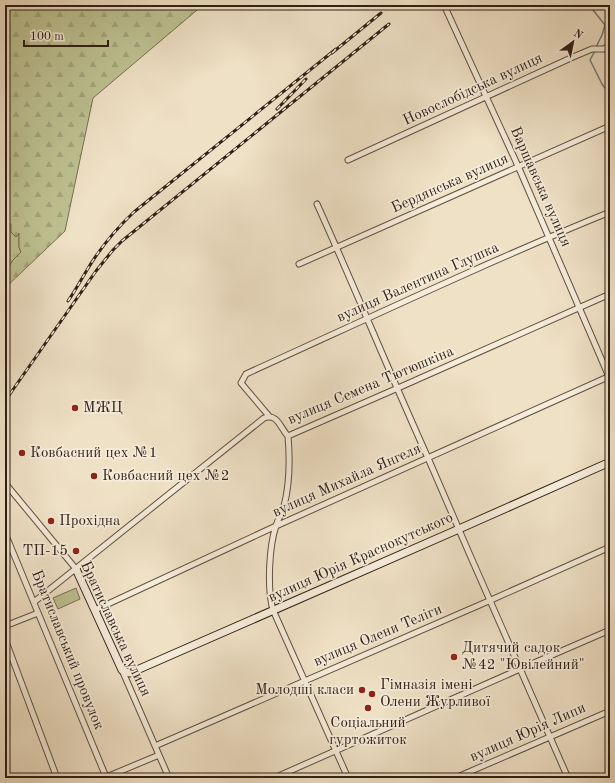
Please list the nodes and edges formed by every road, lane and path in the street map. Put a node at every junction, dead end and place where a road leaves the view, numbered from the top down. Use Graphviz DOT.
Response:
graph roads {
  1 [pos="444,5"];
  2 [pos="610,45"];
  3 [pos="486,97"];
  4 [pos="610,126"];
  5 [pos="348,160"];
  6 [pos="518,166"];
  7 [pos="317,204"];
  8 [pos="610,212"];
  9 [pos="549,237"];
  10 [pos="337,248"];
  11 [pos="300,264"];
  12 [pos="610,294"];
  13 [pos="579,308"];
  14 [pos="367,319"];
  15 [pos="610,378"];
  16 [pos="398,388"];
  17 [pos="269,416"];
  18 [pos="288,436"];
  19 [pos="427,458"];
  20 [pos="610,462"];
  21 [pos="5,483"];
  22 [pos="276,526"];
  23 [pos="459,529"];
  24 [pos="5,533"];
  25 [pos="610,547"];
  26 [pos="76,569"];
  27 [pos="491,600"];
  28 [pos="34,602"];
  29 [pos="95,610"];
  30 [pos="273,610"];
  31 [pos="38,613"];
  32 [pos="5,626"];
  33 [pos="610,630"];
  34 [pos="5,639"];
  35 [pos="520,669"];
  36 [pos="122,670"];
  37 [pos="305,680"];
  38 [pos="610,711"];
  39 [pos="550,737"];
  40 [pos="155,746"];
  41 [pos="336,750"];
  42 [pos="159,755"];
  43 [pos="104,777"];
  44 [pos="57,778"];
  45 [pos="169,778"];
  46 [pos="274,778"];
  47 [pos="348,778"];
  48 [pos="455,778"];
  49 [pos="568,778"];
  1 -- 3 [label="street, Варшавська вулиця"];
  2 -- 3 [label="street, Новослобідська вулиця"];
  3 -- 5 [label="street, Новослобідська вулиця"];
  3 -- 6 [label="street, Варшавська вулиця"];
  4 -- 6 [label="street, Бердянська вулиця"];
  6 -- 9 [label="street, Варшавська вулиця"];
  6 -- 10 [label="street, Бердянська вулиця"];
  7 -- 10 [label="street"];
  8 -- 9 [label="street, вулиця Валентина Глушка"];
  9 -- 13 [label="street, Варшавська вулиця"];
  9 -- 14 [label="street, вулиця Валентина Глушка"];
  10 -- 11 [label="street, Бердянська вулиця"];
  10 -- 14 [label="street"];
  12 -- 13 [label="street, вулиця Семена Тютюшкіна"];
  13 -- 15 [label="street, Варшавська вулиця"];
  13 -- 16 [label="street, вулиця Семена Тютюшкіна"];
  14 -- 16 [label="street"];
  14 -- 17 [label="street, вулиця Валентина Глушка"];
  15 -- 19 [label="street, вулиця Михайла Янгеля"];
  16 -- 18 [label="street, вулиця Семена Тютюшкіна"];
  16 -- 19 [label="street"];
  17 -- 18 [label="street, вулиця Семена Тютюшкіна"];
  17 -- 26 [label="street, вулиця Семена Тютюшкіна"];
  18 -- 22 [label="street"];
  19 -- 22 [label="street, вулиця Михайла Янгеля"];
  19 -- 23 [label="street"];
  20 -- 23 [label="street, вулиця Юрія Краснокутського"];
  21 -- 26 [label="street, Братиславська вулиця"];
  22 -- 29 [label="street, вулиця Михайла Янгеля"];
  22 -- 30 [label="street"];
  23 -- 27 [label="street"];
  23 -- 30 [label="street, вулиця Юрія Краснокутського"];
  24 -- 28 [label="street, Братиславський провулок"];
  25 -- 27 [label="street, вулиця Олени Теліги"];
  26 -- 28 [label="street, вулиця Семена Тютюшкіна"];
  26 -- 29 [label="street, Братиславська вулиця"];
  27 -- 35 [label="street"];
  27 -- 37 [label="street, вулиця Олени Теліги"];
  28 -- 31 [label="street, Братиславський провулок"];
  29 -- 36 [label="street, Братиславська вулиця"];
  30 -- 36 [label="street, вулиця Юрія Краснокутського"];
  30 -- 37 [label="street"];
  31 -- 32 [label="street"];
  31 -- 43 [label="street, Братиславський провулок"];
  33 -- 35 [label="street"];
  34 -- 44 [label="street"];
  35 -- 39 [label="street"];
  35 -- 41 [label="street"];
  36 -- 40 [label="street, Братиславська вулиця"];
  37 -- 40 [label="street, вулиця Олени Теліги"];
  37 -- 41 [label="street"];
  38 -- 39 [label="street, вулиця Юрія Липи"];
  39 -- 48 [label="street, вулиця Юрія Липи"];
  39 -- 49 [label="street"];
  40 -- 42 [label="street, Братиславська вулиця"];
  41 -- 46 [label="street"];
  41 -- 47 [label="street"];
  42 -- 43 [label="street"];
  42 -- 45 [label="street, Братиславська вулиця"];
}
